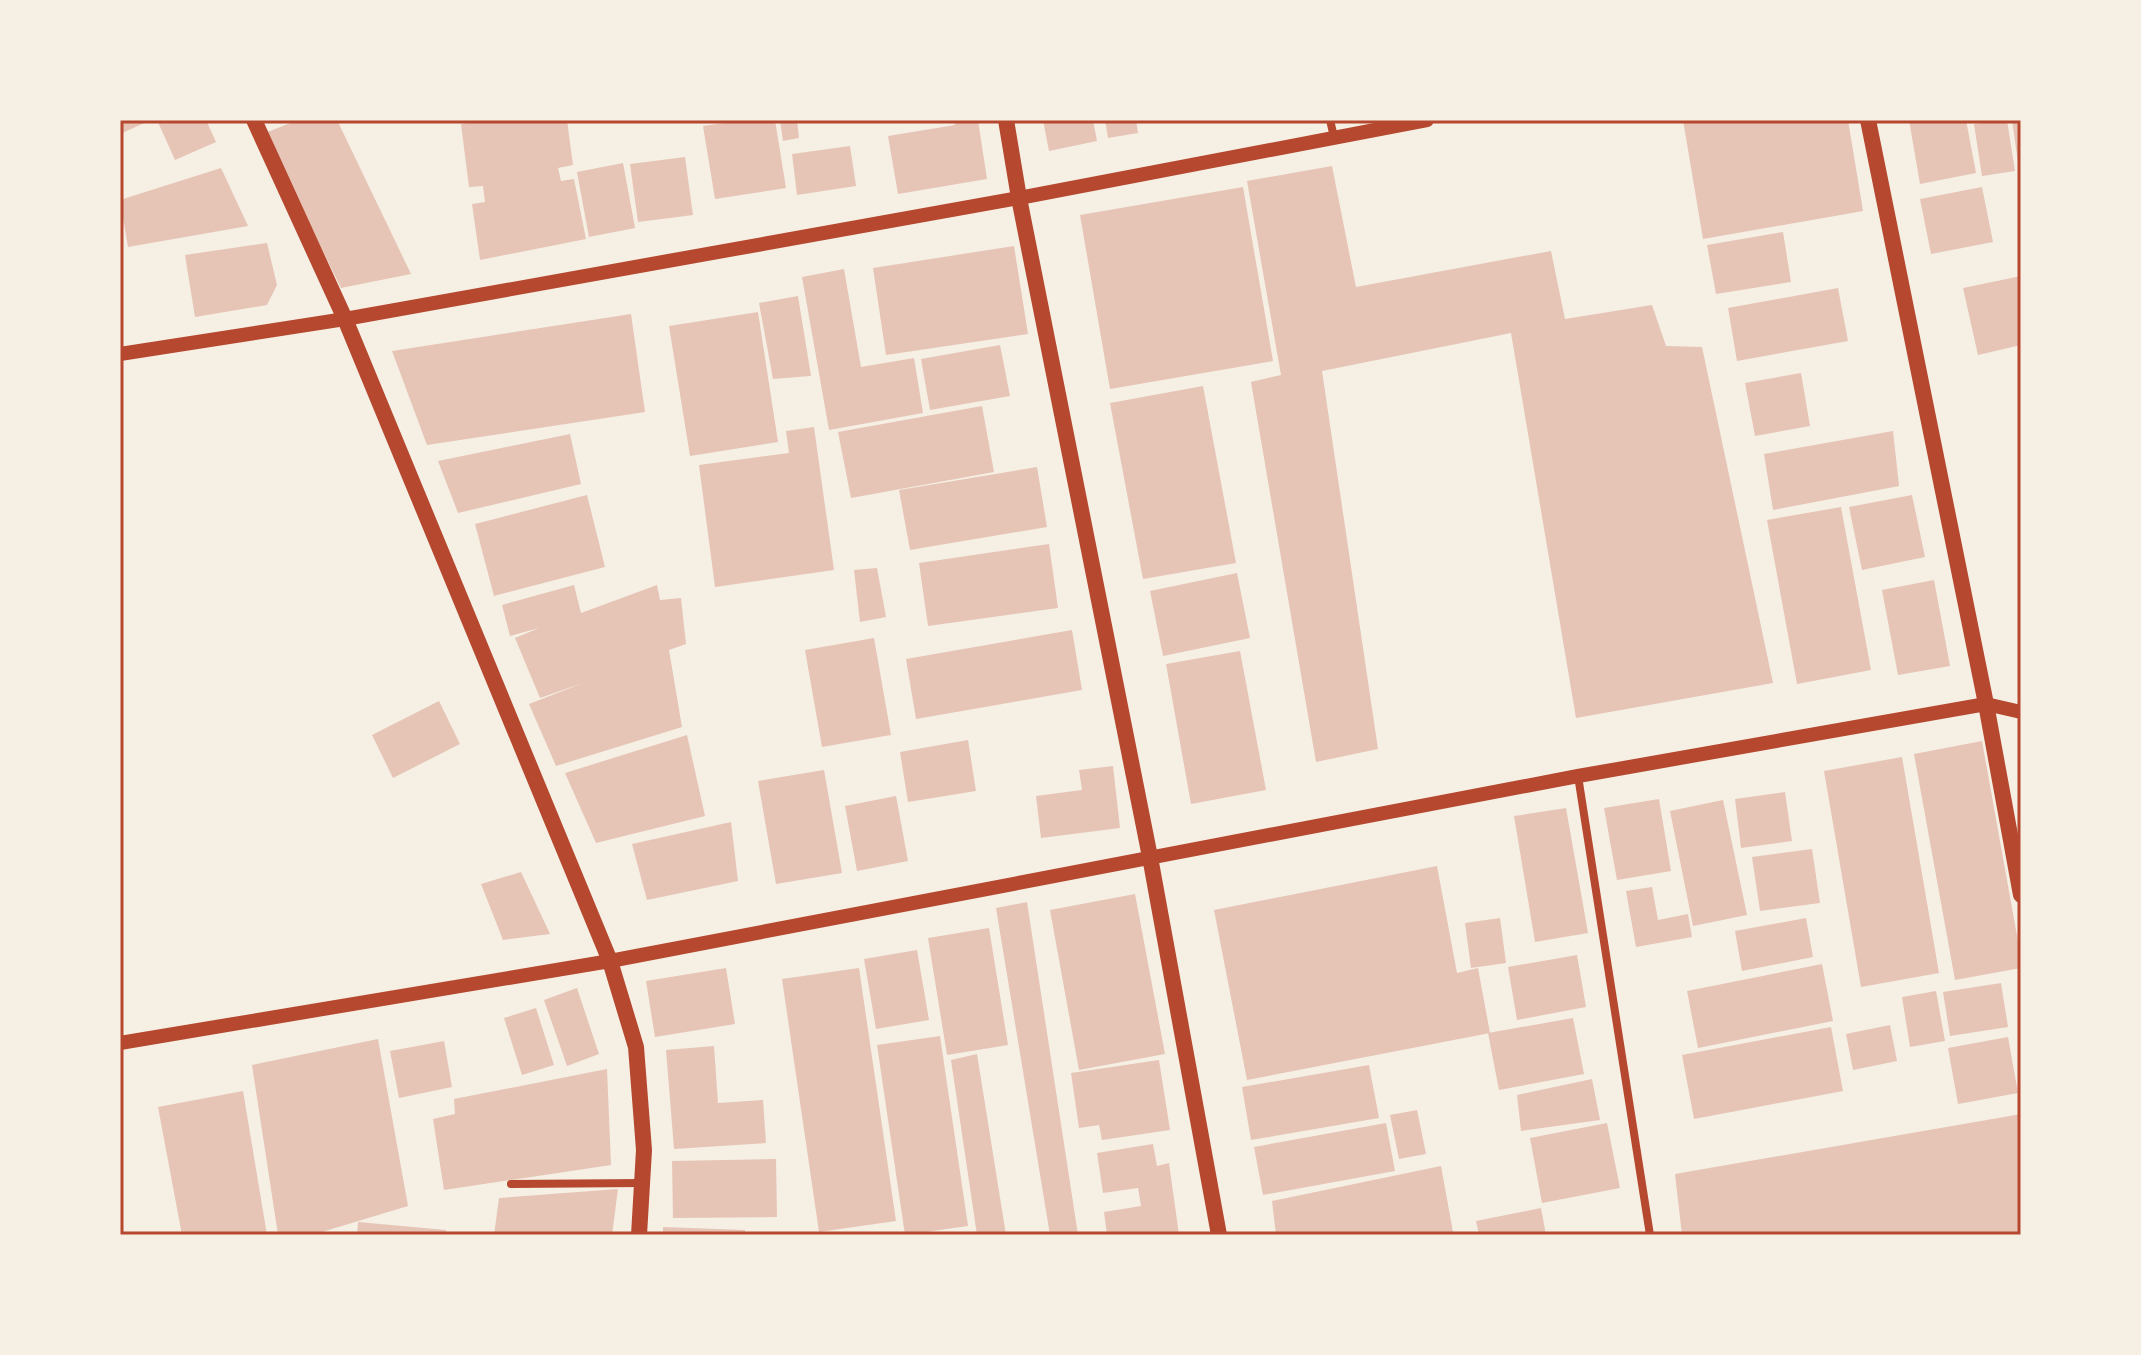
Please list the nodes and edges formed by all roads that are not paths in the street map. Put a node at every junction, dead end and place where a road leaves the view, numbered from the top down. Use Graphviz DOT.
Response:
graph roads {
  1 [pos="254,120"];
  2 [pos="1006,120"];
  3 [pos="1330,120"];
  4 [pos="1427,120"];
  5 [pos="1868,120"];
  6 [pos="1334,137"];
  7 [pos="1019,198"];
  8 [pos="345,319"];
  9 [pos="120,354"];
  10 [pos="1986,704"];
  11 [pos="2021,712"];
  12 [pos="1578,776"];
  13 [pos="1150,857"];
  14 [pos="2021,895"];
  15 [pos="610,961"];
  16 [pos="120,1043"];
  17 [pos="643,1183"];
  18 [pos="511,1184"];
  19 [pos="639,1235"];
  20 [pos="1219,1235"];
  21 [pos="1650,1235"];
  1 -- 8 [label="main road"];
  2 -- 7 [label="main road"];
  3 -- 6 [label="street"];
  4 -- 6 [label="street"];
  5 -- 10 [label="main road"];
  6 -- 7 [label="street"];
  7 -- 8 [label="street"];
  7 -- 13 [label="main road"];
  8 -- 9 [label="street"];
  8 -- 15 [label="main road"];
  10 -- 11 [label="street"];
  10 -- 12 [label="street"];
  10 -- 14 [label="main road"];
  12 -- 13 [label="street"];
  12 -- 21 [label="street"];
  13 -- 15 [label="street"];
  13 -- 20 [label="main road"];
  15 -- 16 [label="street"];
  15 -- 17 [label="main road"];
  17 -- 18 [label="street"];
  17 -- 19 [label="main road"];
}
